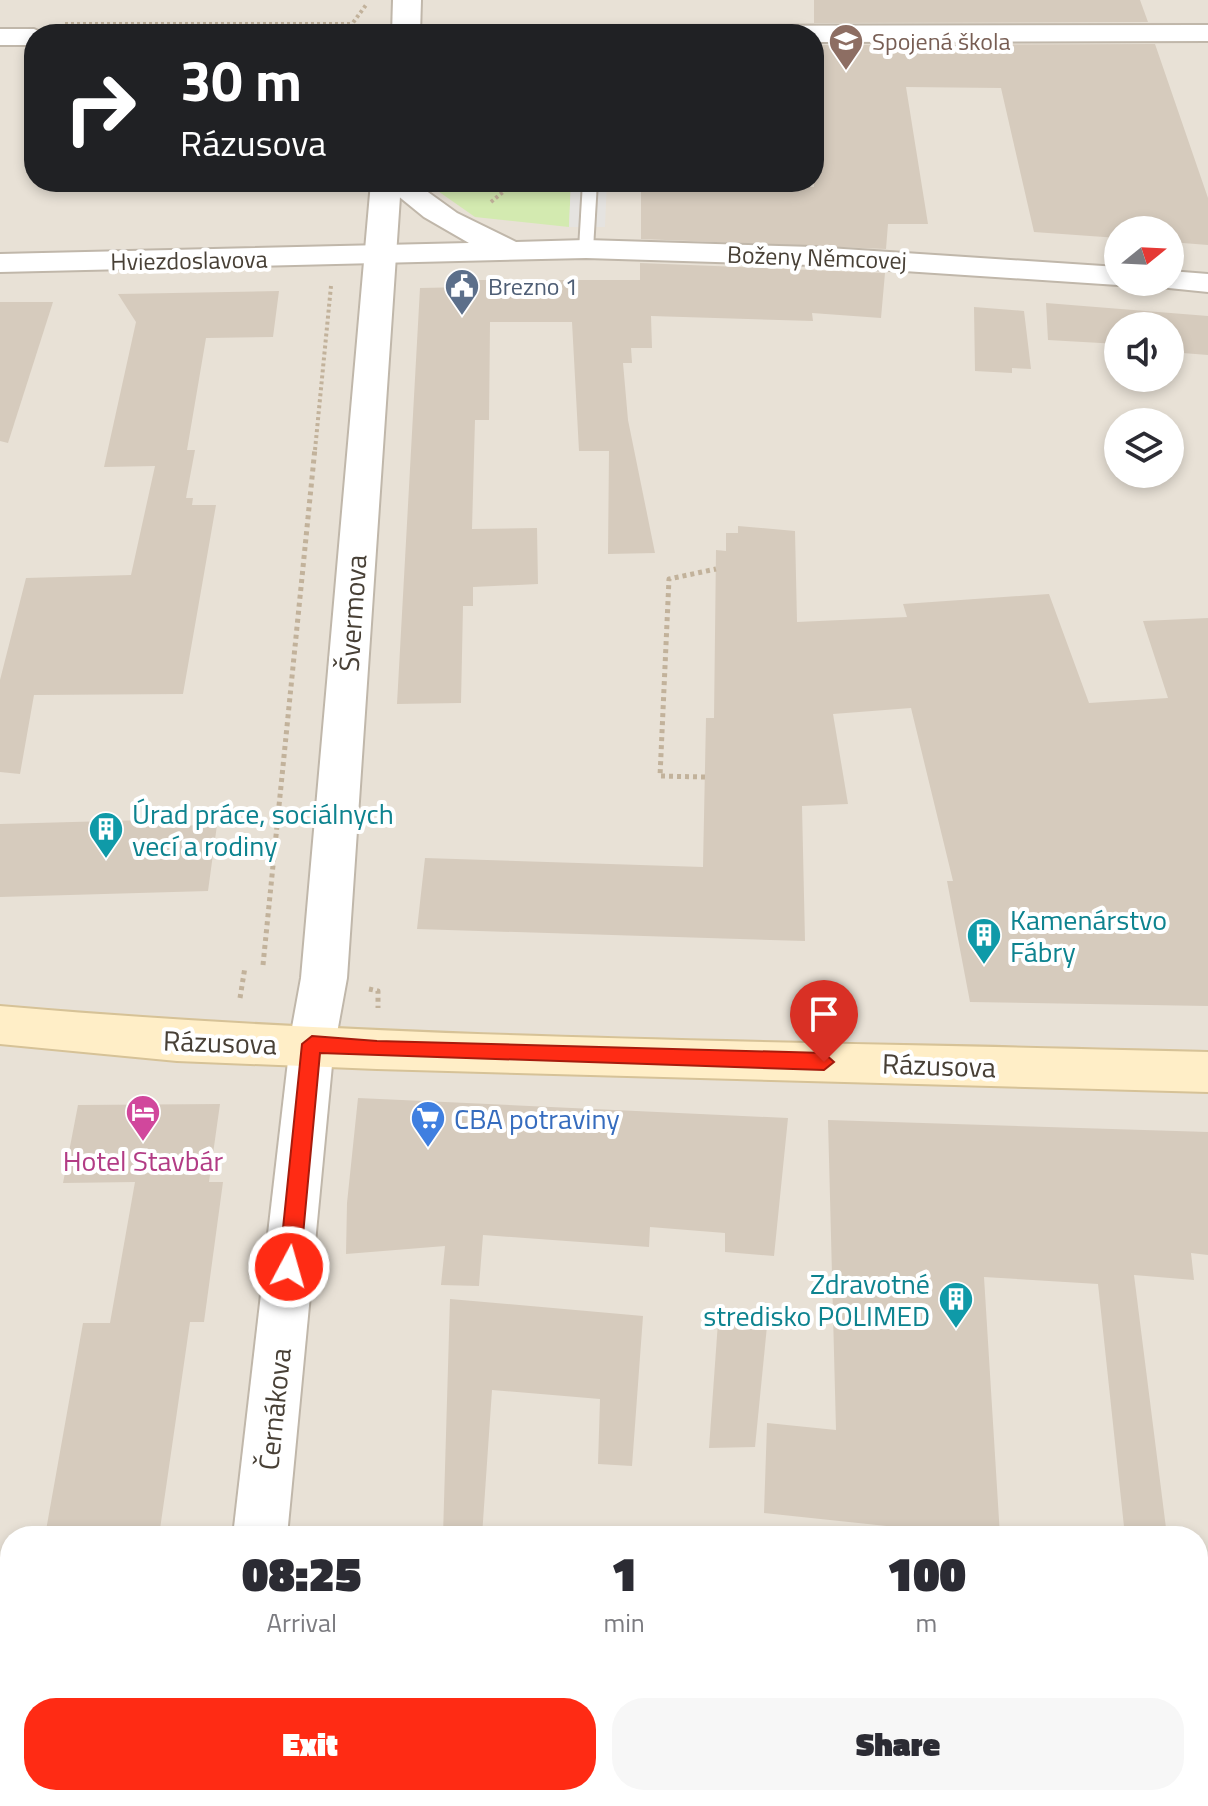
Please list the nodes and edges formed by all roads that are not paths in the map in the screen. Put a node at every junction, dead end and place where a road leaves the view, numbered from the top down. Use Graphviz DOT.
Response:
graph roads {
  1 [pos="407,0"];
  2 [pos="406,24"];
  3 [pos="824,25"];
  4 [pos="1208,33"];
  5 [pos="0,37"];
  6 [pos="24,37"];
  7 [pos="385,192"];
  8 [pos="408,192"];
  9 [pos="589,192"];
  10 [pos="516,249"];
  11 [pos="586,249"];
  12 [pos="378,256"];
  13 [pos="0,263"];
  14 [pos="1104,275"];
  15 [pos="1184,281"];
  16 [pos="1208,283"];
  17 [pos="0,1025"];
  18 [pos="312,1044"];
  19 [pos="1208,1072"];
  20 [pos="261,1526"];
  1 -- 2 [label="street"];
  3 -- 4 [label="street"];
  5 -- 6 [label="street"];
  7 -- 12 [label="street, Švermova"];
  8 -- 10 [label="street, Boženy Němcovej"];
  9 -- 11 [label="lane"];
  10 -- 11 [label="street, Boženy Němcovej"];
  10 -- 12 [label="street, Boženy Němcovej"];
  11 -- 14 [label="street, Boženy Němcovej"];
  12 -- 13 [label="street, Hviezdoslavova"];
  12 -- 18 [label="street, Švermova"];
  15 -- 16 [label="street"];
  17 -- 18 [label="main road, Rázusova"];
  18 -- 19 [label="main road, Rázusova"];
  18 -- 20 [label="street, Černákova"];
}
